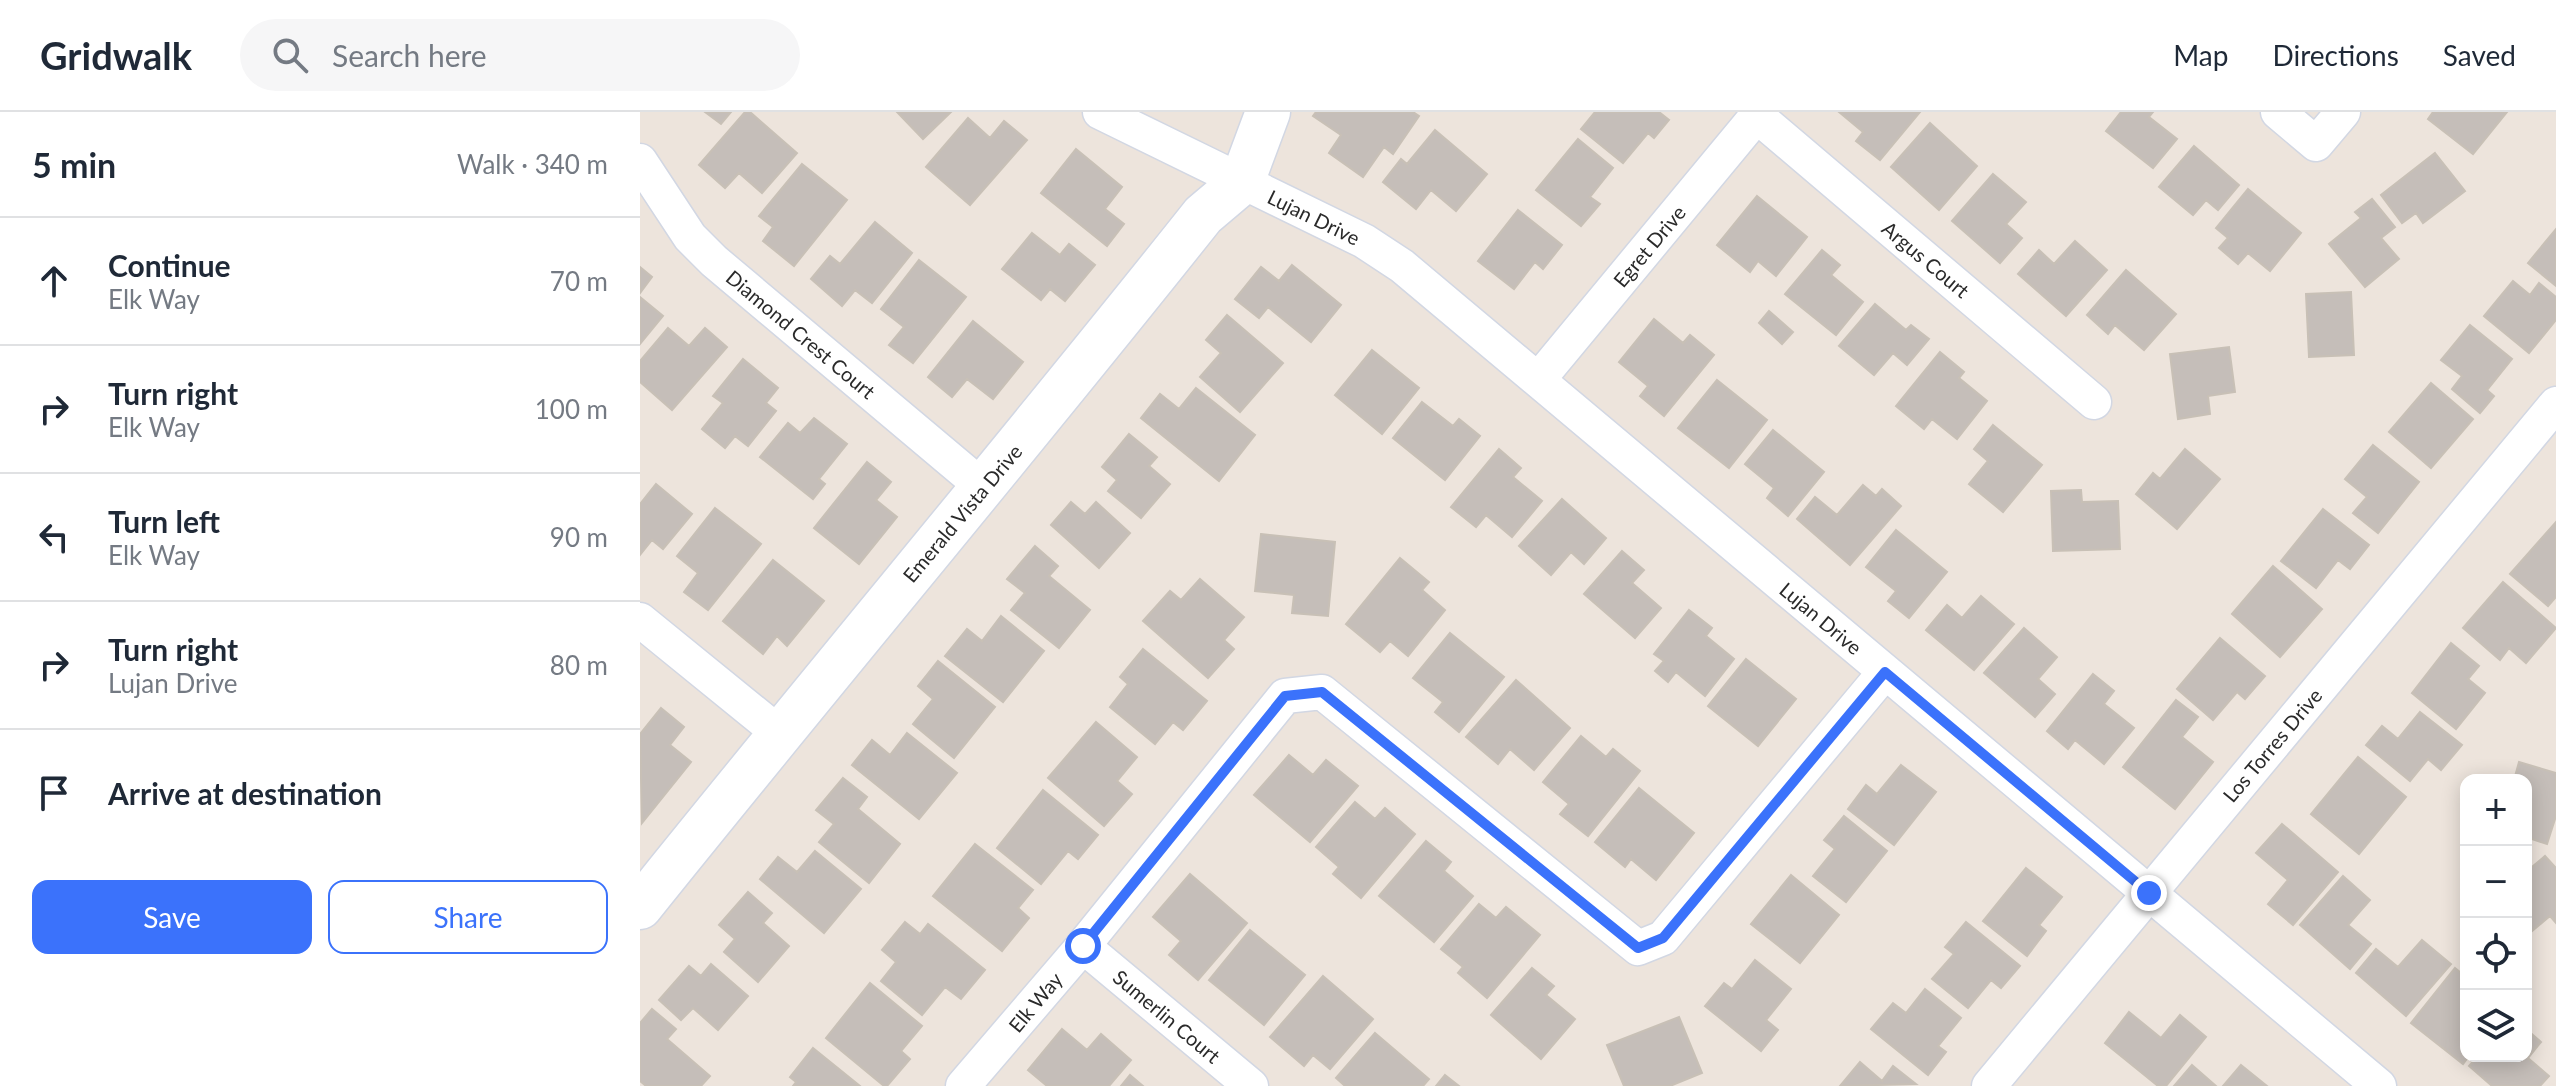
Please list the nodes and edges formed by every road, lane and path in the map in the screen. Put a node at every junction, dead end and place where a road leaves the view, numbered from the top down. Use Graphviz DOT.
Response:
graph roads {
  1 [pos="1100,112"];
  2 [pos="1268,112"];
  3 [pos="2278,112"];
  4 [pos="2343,112"];
  5 [pos="1759,114"];
  6 [pos="640,161"];
  7 [pos="1242,182"];
  8 [pos="1538,380"];
  9 [pos="2094,402"];
  10 [pos="2556,404"];
  11 [pos="984,488"];
  12 [pos="640,620"];
  13 [pos="1885,672"];
  14 [pos="779,733"];
  15 [pos="2149,893"];
  16 [pos="640,907"];
  17 [pos="1083,946"];
  18 [pos="963,1086"];
  19 [pos="1251,1086"];
  20 [pos="1989,1086"];
  21 [pos="2379,1086"];
  1 -- 7 [label="street, Lujan Drive"];
  2 -- 7 [label="street, Emerald Vista Drive"];
  3 -- 4 [label="street"];
  5 -- 8 [label="street, Egret Drive"];
  5 -- 9 [label="street, Argus Court"];
  6 -- 11 [label="street, Diamond Crest Court"];
  7 -- 8 [label="street, Lujan Drive"];
  7 -- 11 [label="street, Emerald Vista Drive"];
  8 -- 13 [label="street, Lujan Drive"];
  10 -- 15 [label="street, Los Torres Drive"];
  11 -- 14 [label="street, Emerald Vista Drive"];
  12 -- 14 [label="street"];
  13 -- 15 [label="street, Lujan Drive"];
  13 -- 17 [label="street, Elk Way"];
  14 -- 16 [label="street, Emerald Vista Drive"];
  15 -- 20 [label="street, Los Torres Drive"];
  15 -- 21 [label="street, Lujan Drive"];
  17 -- 18 [label="street, Elk Way"];
  17 -- 19 [label="street, Sumerlin Court"];
}
